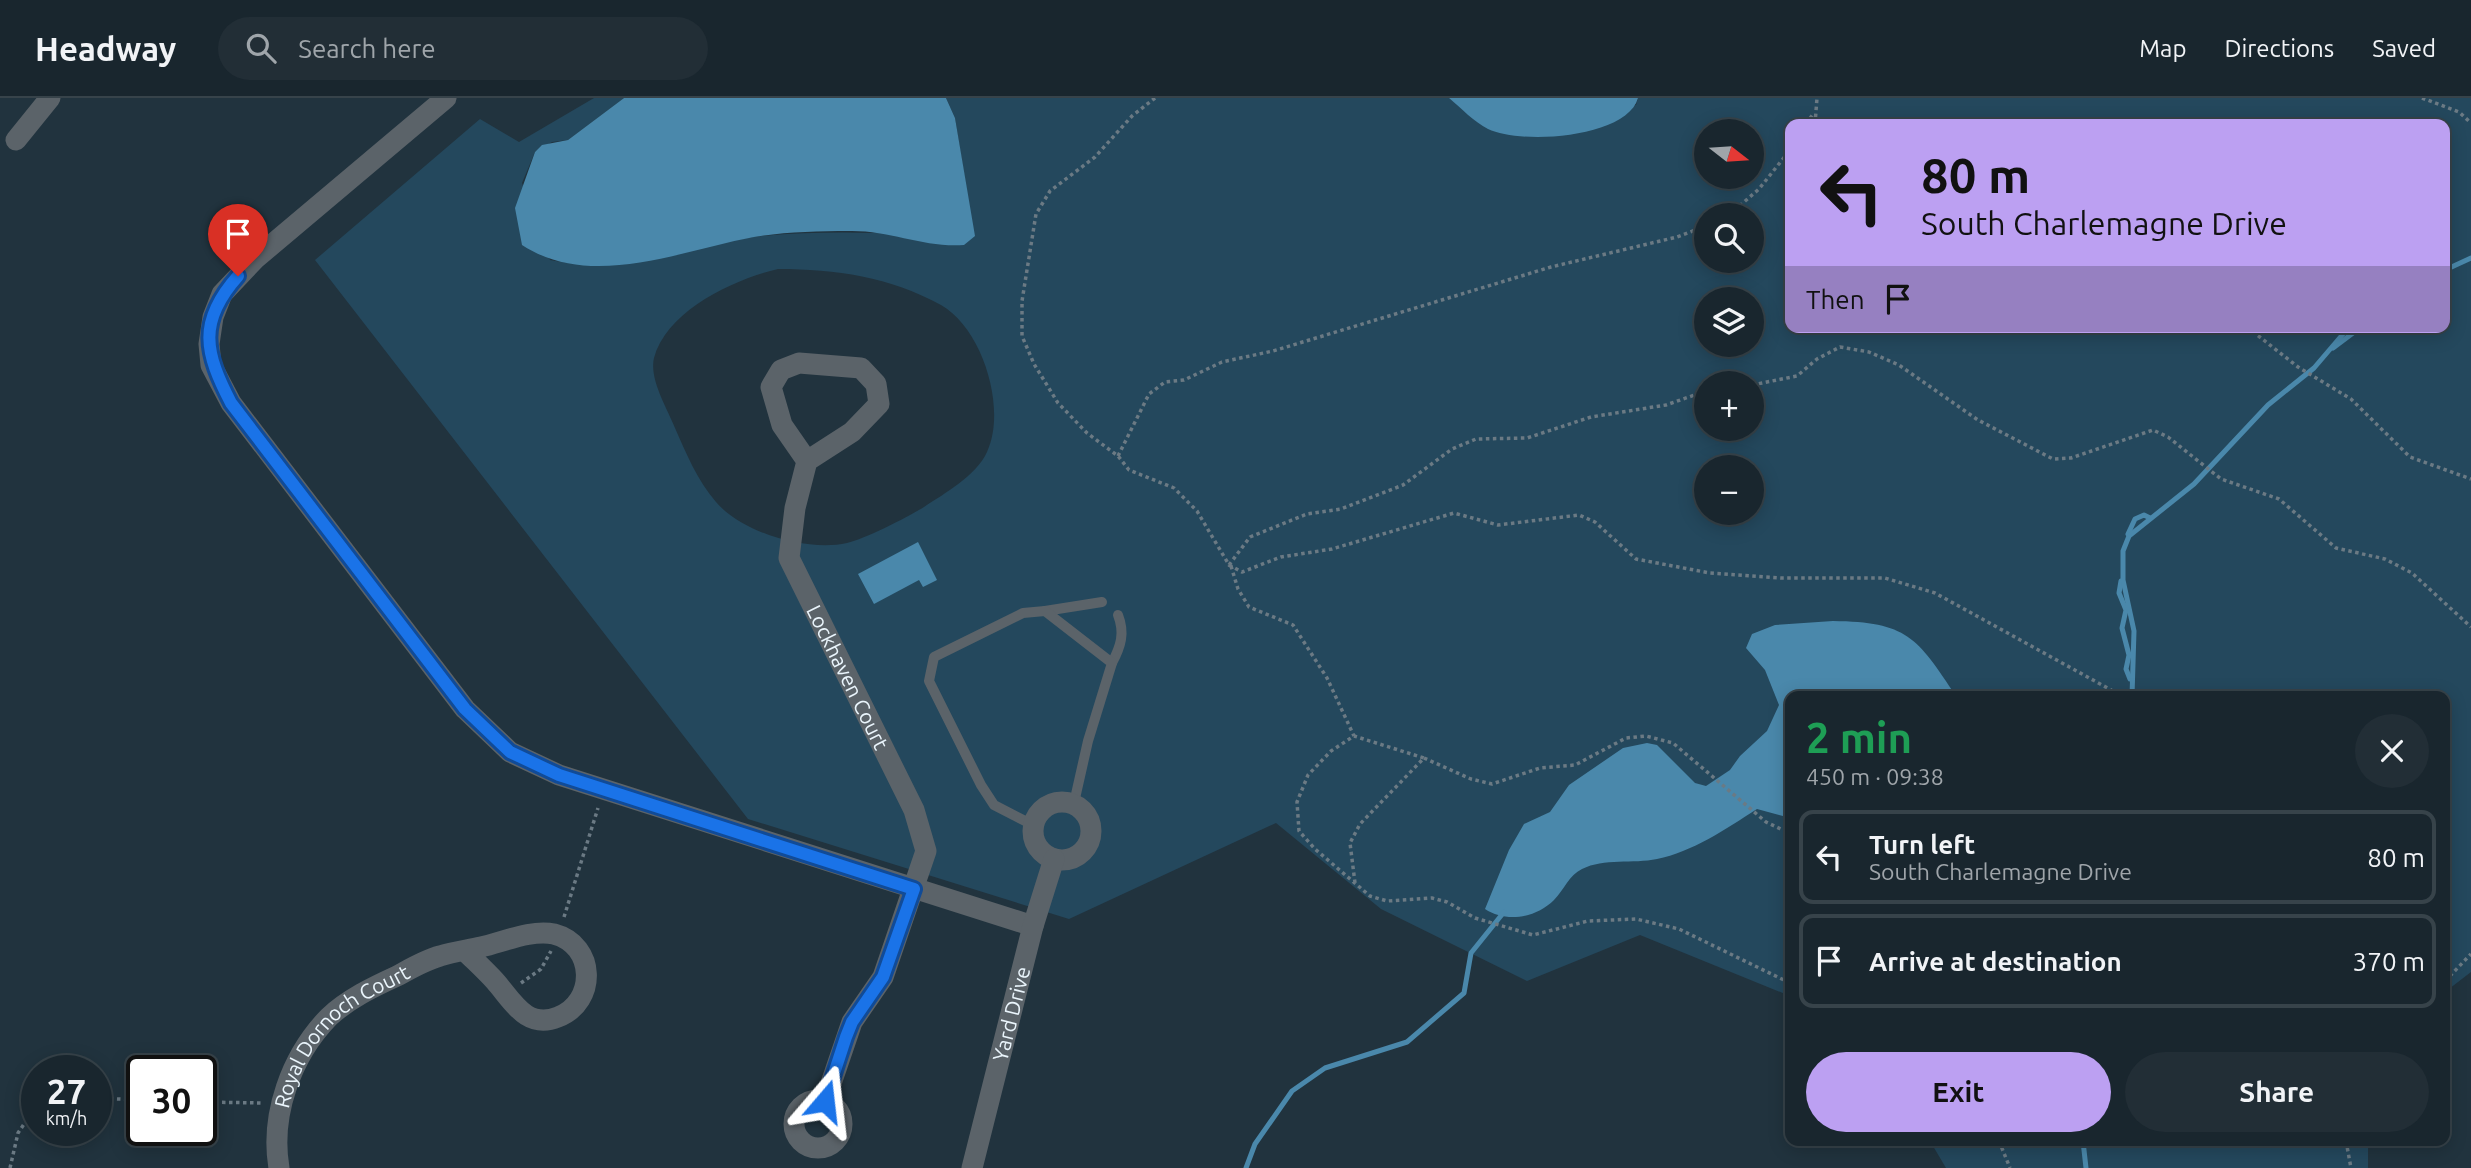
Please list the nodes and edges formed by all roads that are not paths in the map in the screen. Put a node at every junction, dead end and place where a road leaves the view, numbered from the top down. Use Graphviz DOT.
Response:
graph roads {
  1 [pos="50,98"];
  2 [pos="446,98"];
  3 [pos="16,140"];
  4 [pos="807,461"];
  5 [pos="1102,601"];
  6 [pos="1045,611"];
  7 [pos="1118,615"];
  8 [pos="1112,663"];
  9 [pos="1074,803"];
  10 [pos="1033,825"];
  11 [pos="1054,859"];
  12 [pos="914,889"];
  13 [pos="1033,926"];
  14 [pos="465,951"];
  15 [pos="825,1101"];
  16 [pos="279,1168"];
  17 [pos="972,1168"];
  1 -- 3 [label="street"];
  2 -- 12 [label="street"];
  4 -- 4 [label="street"];
  4 -- 12 [label="street, Lockhaven Court"];
  5 -- 6 [label="lane"];
  6 -- 8 [label="lane"];
  6 -- 10 [label="lane"];
  7 -- 8 [label="lane"];
  8 -- 9 [label="lane"];
  9 -- 10 [label="street"];
  9 -- 11 [label="street"];
  10 -- 11 [label="street"];
  11 -- 13 [label="street, Yard Drive"];
  12 -- 13 [label="street"];
  12 -- 15 [label="street, Lockhaven Court"];
  13 -- 17 [label="street, Yard Drive"];
  14 -- 14 [label="street, Royal Dornoch Court"];
  14 -- 16 [label="street, Royal Dornoch Court"];
}
